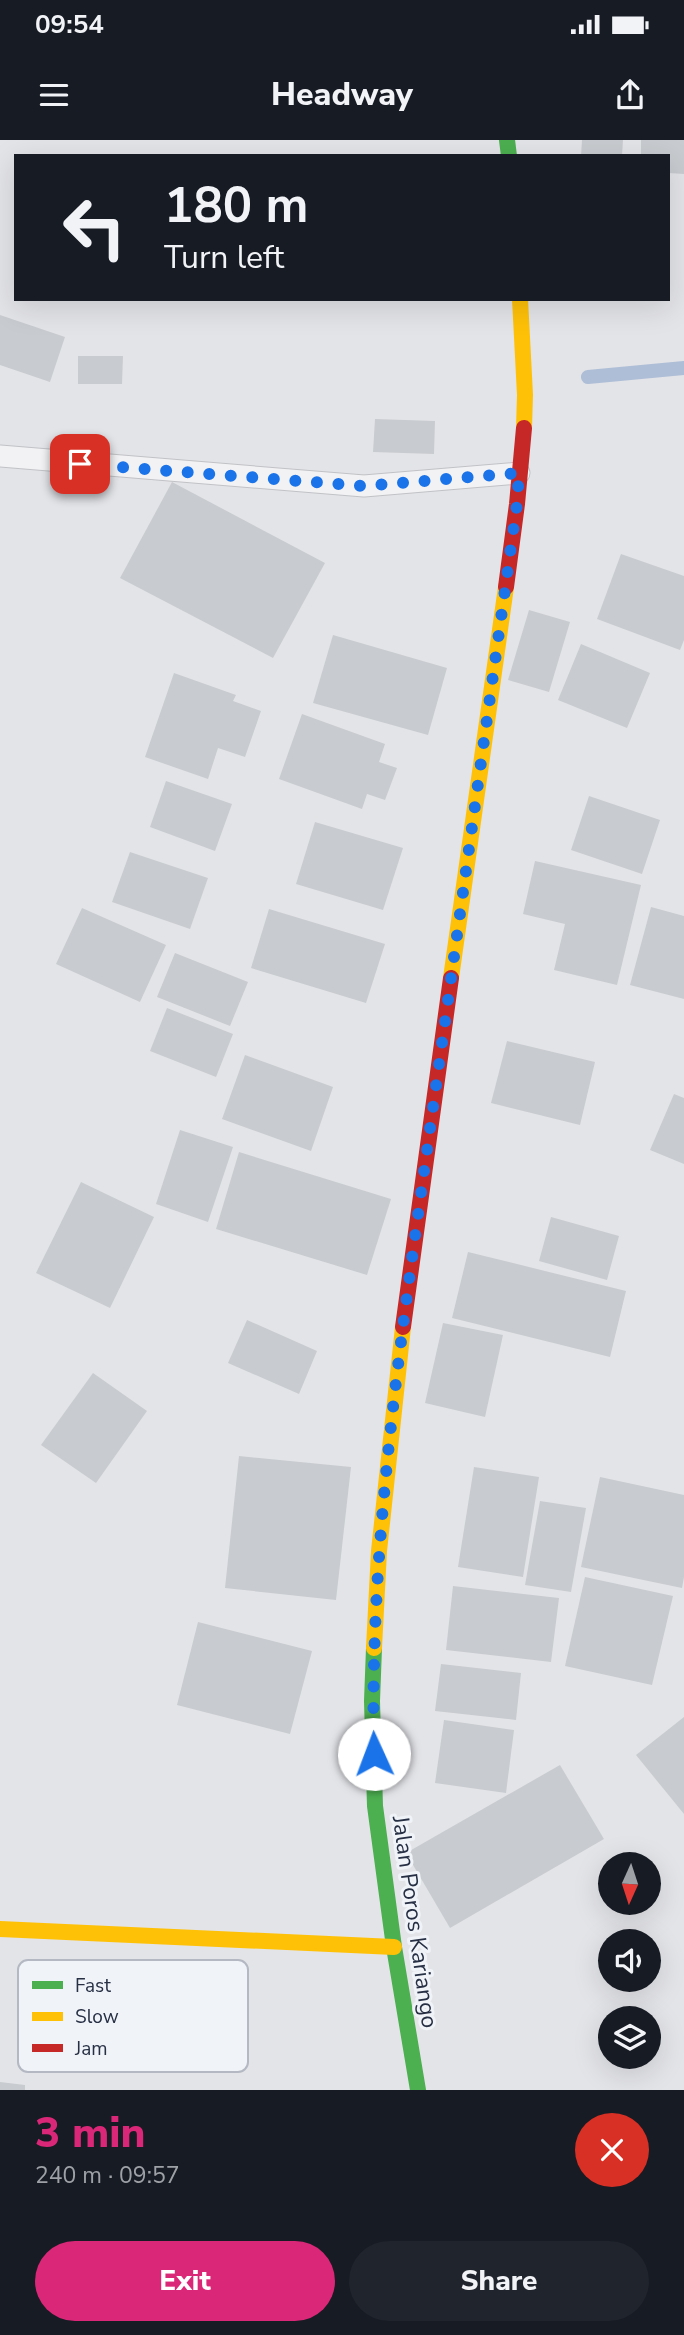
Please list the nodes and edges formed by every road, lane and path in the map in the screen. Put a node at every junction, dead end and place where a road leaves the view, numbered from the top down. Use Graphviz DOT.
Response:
graph roads {
  1 [pos="520,301"];
  2 [pos="0,456"];
  3 [pos="519,473"];
  4 [pos="0,1929"];
  5 [pos="394,1947"];
  6 [pos="418,2090"];
  1 -- 3 [label="main road, Jalan Poros Kariango"];
  2 -- 3 [label="lane"];
  3 -- 5 [label="main road, Jalan Poros Kariango"];
  4 -- 5 [label="main road"];
  5 -- 6 [label="main road, Jalan Poros Kariango"];
}
